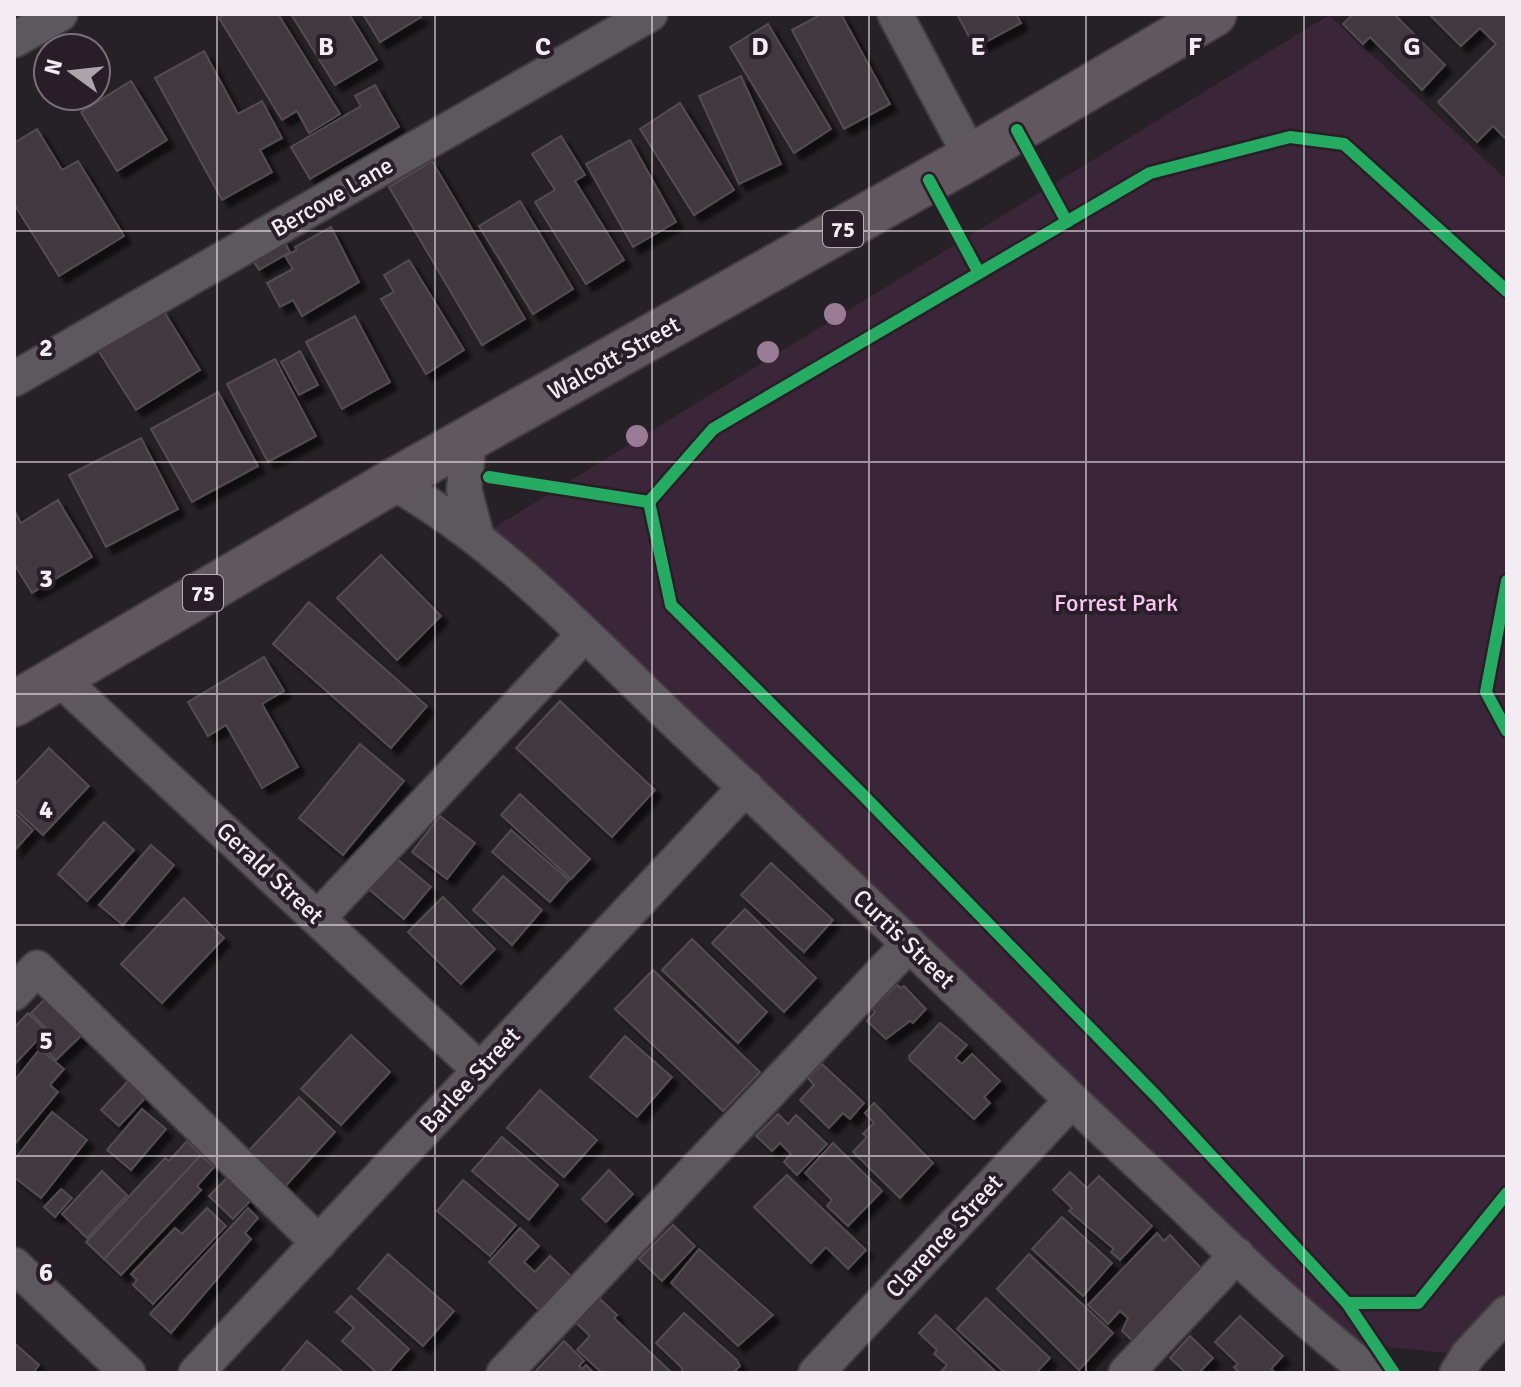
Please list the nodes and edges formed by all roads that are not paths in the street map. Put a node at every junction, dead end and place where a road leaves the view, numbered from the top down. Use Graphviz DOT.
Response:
graph roads {
  1 [pos="60,14"];
  2 [pos="650,14"];
  3 [pos="895,14"];
  4 [pos="1214,14"];
  5 [pos="14,40"];
  6 [pos="971,157"];
  7 [pos="14,379"];
  8 [pos="469,439"];
  9 [pos="392,482"];
  10 [pos="477,538"];
  11 [pos="584,635"];
  12 [pos="59,678"];
  13 [pos="14,704"];
  14 [pos="746,787"];
  15 [pos="318,918"];
  16 [pos="909,944"];
  17 [pos="14,993"];
  18 [pos="479,1069"];
  19 [pos="1072,1100"];
  20 [pos="319,1243"];
  21 [pos="1237,1255"];
  22 [pos="14,1265"];
  23 [pos="1507,1313"];
  24 [pos="1329,1341"];
  25 [pos="1462,1364"];
  26 [pos="128,1373"];
  27 [pos="196,1373"];
  28 [pos="504,1373"];
  29 [pos="816,1373"];
  30 [pos="1126,1373"];
  31 [pos="1344,1373"];
  32 [pos="1371,1373"];
  33 [pos="1432,1373"];
  1 -- 5 [label="street"];
  2 -- 7 [label="street, Bercove Lane"];
  3 -- 6 [label="street"];
  4 -- 6 [label="main road, Walcott Street / 75"];
  6 -- 8 [label="main road, Walcott Street / 75"];
  8 -- 9 [label="main road, Walcott Street / 75"];
  8 -- 10 [label="street"];
  9 -- 10 [label="street, Curtis Street"];
  9 -- 12 [label="main road, Walcott Street / 75"];
  10 -- 11 [label="street, Curtis Street"];
  11 -- 14 [label="street, Curtis Street"];
  11 -- 15 [label="street"];
  12 -- 13 [label="main road, Walcott Street / 75"];
  12 -- 15 [label="street, Gerald Street"];
  14 -- 16 [label="street, Curtis Street"];
  14 -- 18 [label="street, Barlee Street"];
  15 -- 18 [label="street, Gerald Street"];
  16 -- 19 [label="street, Curtis Street"];
  16 -- 28 [label="street"];
  17 -- 20 [label="street"];
  18 -- 20 [label="street, Barlee Street"];
  19 -- 21 [label="street, Curtis Street"];
  19 -- 29 [label="street, Clarence Street"];
  20 -- 27 [label="street, Barlee Street"];
  21 -- 24 [label="street, Curtis Street"];
  21 -- 30 [label="street"];
  22 -- 26 [label="street"];
  23 -- 25 [label="street"];
  24 -- 31 [label="street, Curtis Street"];
  24 -- 32 [label="street, Curtis Street"];
  25 -- 33 [label="street"];
}
